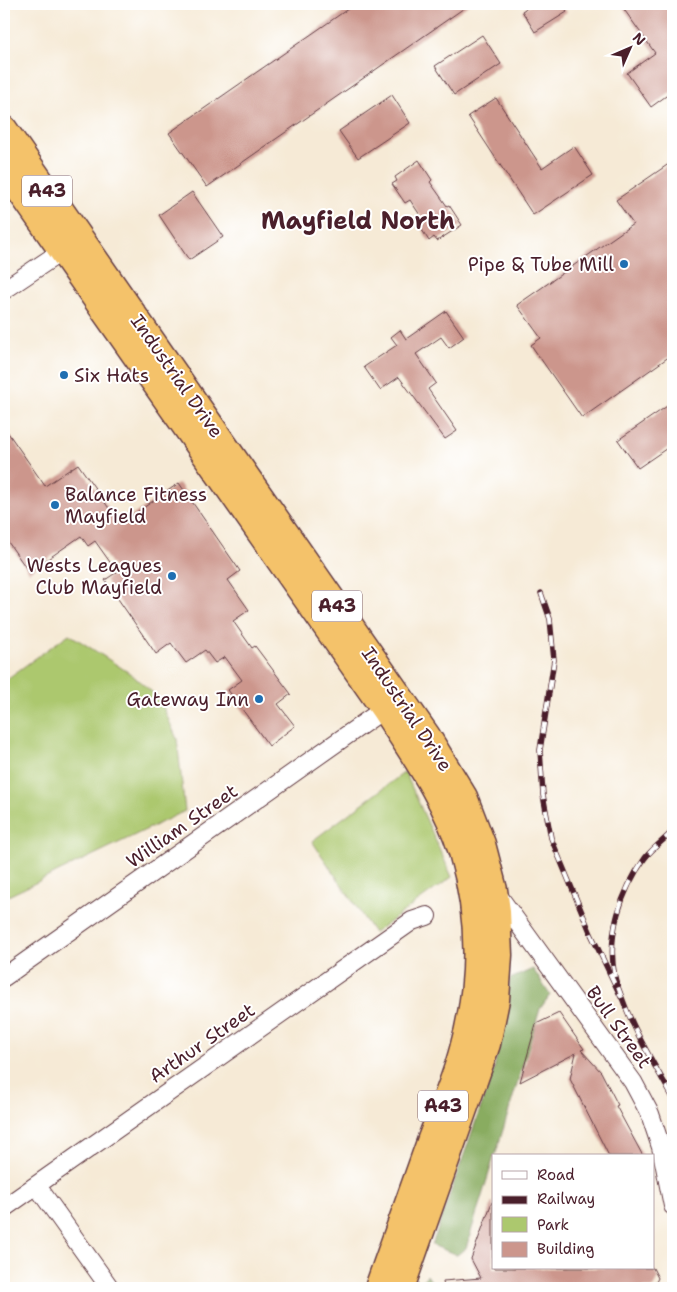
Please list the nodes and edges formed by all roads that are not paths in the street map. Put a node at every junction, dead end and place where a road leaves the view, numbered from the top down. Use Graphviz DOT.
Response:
graph roads {
  1 [pos="4,129"];
  2 [pos="4,168"];
  3 [pos="62,251"];
  4 [pos="4,290"];
  5 [pos="384,709"];
  6 [pos="442,782"];
  7 [pos="494,890"];
  8 [pos="427,916"];
  9 [pos="4,977"];
  10 [pos="37,1186"];
  11 [pos="673,1206"];
  12 [pos="4,1208"];
  13 [pos="110,1288"];
  14 [pos="378,1288"];
  15 [pos="401,1288"];
  1 -- 6 [label="highway, Industrial Drive / A43"];
  2 -- 3 [label="highway, Industrial Drive / A43"];
  3 -- 4 [label="street"];
  3 -- 5 [label="highway, Industrial Drive / A43"];
  5 -- 6 [label="highway, Industrial Drive / A43"];
  5 -- 9 [label="street, William Street"];
  6 -- 7 [label="highway, Industrial Drive / A43"];
  6 -- 14 [label="highway, Industrial Drive / A43"];
  7 -- 11 [label="street, Bull Street"];
  7 -- 15 [label="highway, Industrial Drive / A43"];
  8 -- 10 [label="street, Arthur Street"];
  10 -- 12 [label="street, Arthur Street"];
  10 -- 13 [label="street"];
}
